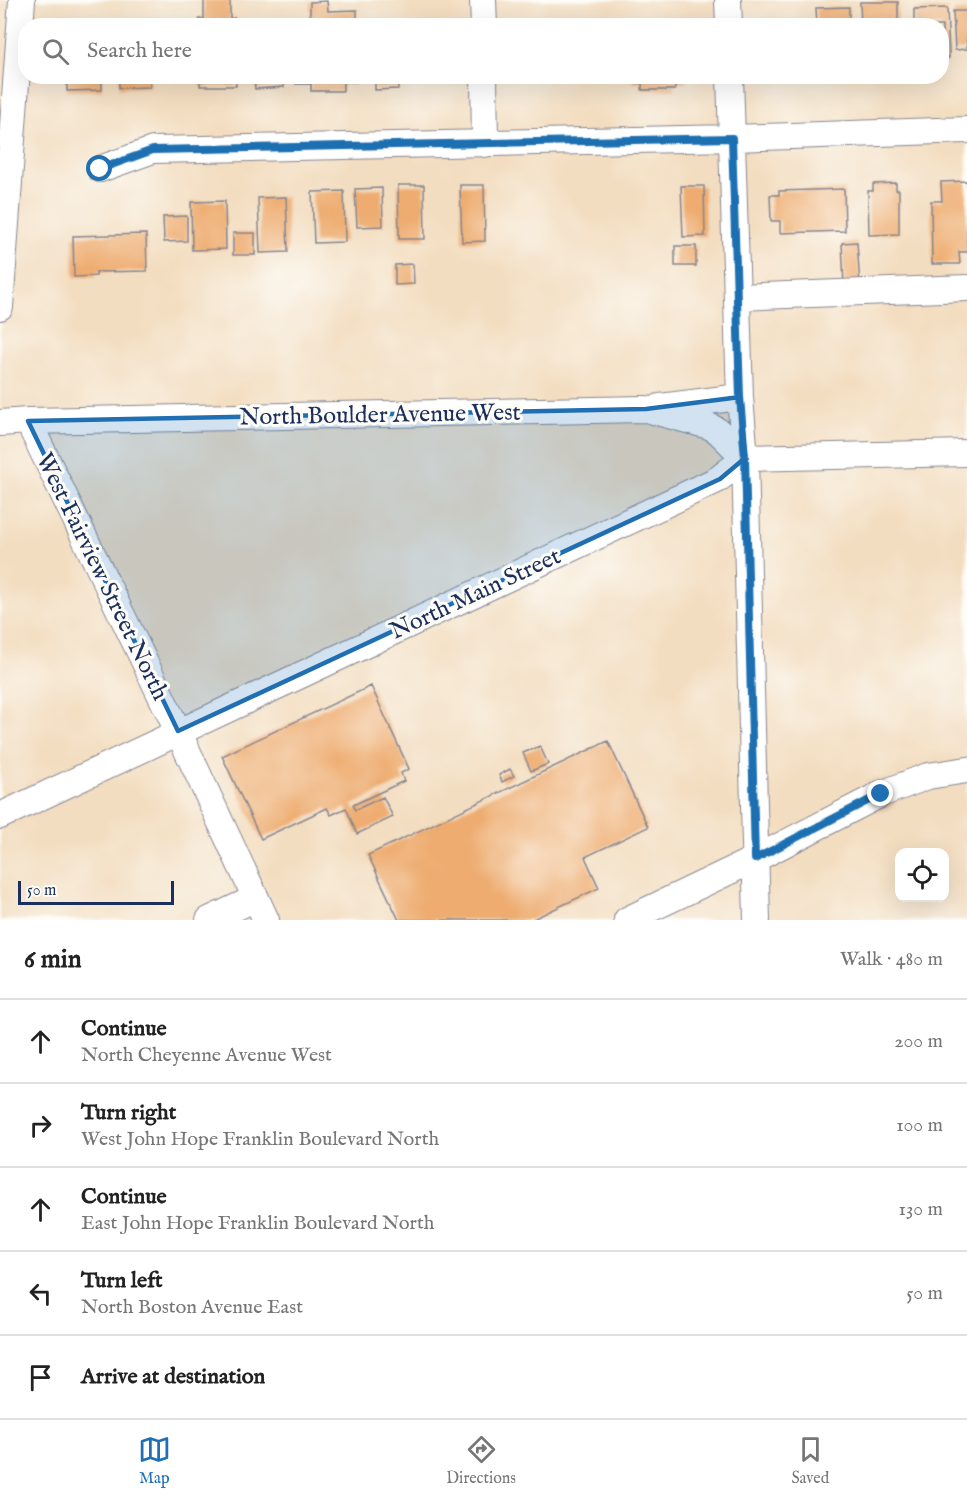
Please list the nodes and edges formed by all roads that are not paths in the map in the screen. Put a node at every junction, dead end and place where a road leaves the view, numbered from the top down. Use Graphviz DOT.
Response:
graph roads {
  1 [pos="22,0"];
  2 [pos="483,0"];
  3 [pos="728,0"];
  4 [pos="20,18"];
  5 [pos="484,18"];
  6 [pos="729,18"];
  7 [pos="18,38"];
  8 [pos="484,84"];
  9 [pos="730,84"];
  10 [pos="967,130"];
  11 [pos="732,138"];
  12 [pos="485,144"];
  13 [pos="6,153"];
  14 [pos="100,169"];
  15 [pos="967,288"];
  16 [pos="737,297"];
  17 [pos="0,306"];
  18 [pos="740,397"];
  19 [pos="646,409"];
  20 [pos="28,421"];
  21 [pos="0,423"];
  22 [pos="967,453"];
  23 [pos="745,458"];
  24 [pos="178,731"];
  25 [pos="967,770"];
  26 [pos="0,816"];
  27 [pos="755,859"];
  28 [pos="261,909"];
  29 [pos="209,920"];
  30 [pos="627,920"];
  31 [pos="757,920"];
  1 -- 4 [label="street"];
  2 -- 5 [label="street"];
  3 -- 6 [label="street"];
  7 -- 13 [label="street"];
  8 -- 12 [label="street"];
  9 -- 11 [label="street"];
  10 -- 11 [label="street"];
  11 -- 12 [label="street"];
  11 -- 16 [label="street"];
  12 -- 14 [label="street"];
  13 -- 17 [label="street"];
  15 -- 16 [label="street"];
  16 -- 18 [label="street"];
  18 -- 19 [label="street"];
  18 -- 23 [label="street"];
  19 -- 20 [label="street, North Boulder Avenue West"];
  19 -- 23 [label="street, North Boulder Avenue West"];
  20 -- 21 [label="street, North Boulder Avenue West"];
  20 -- 24 [label="street, West Fairview Street North"];
  22 -- 23 [label="street"];
  23 -- 24 [label="street, North Main Street"];
  23 -- 27 [label="street"];
  24 -- 26 [label="street, North Main Street"];
  24 -- 28 [label="street, West Fairview Street North"];
  25 -- 27 [label="street"];
  27 -- 30 [label="street"];
  27 -- 31 [label="street"];
  28 -- 29 [label="street"];
}
